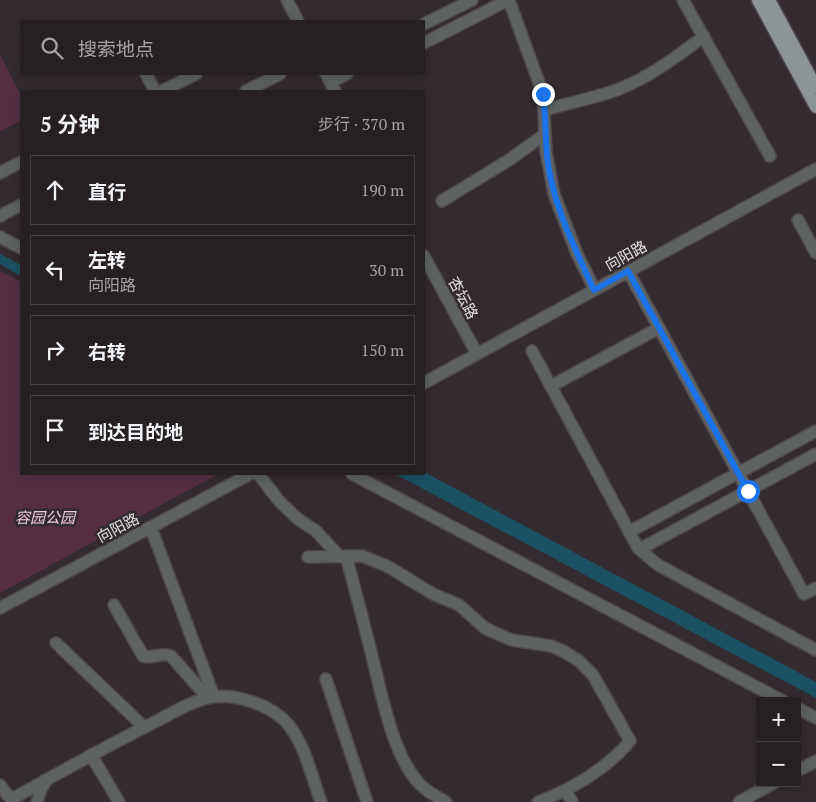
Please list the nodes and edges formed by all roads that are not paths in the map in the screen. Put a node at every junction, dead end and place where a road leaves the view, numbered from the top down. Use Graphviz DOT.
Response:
graph roads {
  1 [pos="287,0"];
  2 [pos="472,0"];
  3 [pos="509,0"];
  4 [pos="683,0"];
  5 [pos="758,0"];
  6 [pos="769,0"];
  7 [pos="297,20"];
  8 [pos="425,24"];
  9 [pos="704,36"];
  10 [pos="425,42"];
  11 [pos="147,75"];
  12 [pos="194,75"];
  13 [pos="278,75"];
  14 [pos="345,75"];
  15 [pos="331,82"];
  16 [pos="816,87"];
  17 [pos="154,90"];
  18 [pos="164,90"];
  19 [pos="248,90"];
  20 [pos="816,107"];
  21 [pos="544,110"];
  22 [pos="546,134"];
  23 [pos="770,156"];
  24 [pos="20,163"];
  25 [pos="816,169"];
  26 [pos="0,173"];
  27 [pos="442,201"];
  28 [pos="20,206"];
  29 [pos="0,216"];
  30 [pos="798,220"];
  31 [pos="0,237"];
  32 [pos="20,247"];
  33 [pos="816,253"];
  34 [pos="425,258"];
  35 [pos="628,271"];
  36 [pos="594,290"];
  37 [pos="659,328"];
  38 [pos="532,351"];
  39 [pos="476,354"];
  40 [pos="425,382"];
  41 [pos="550,386"];
  42 [pos="816,431"];
  43 [pos="816,454"];
  44 [pos="738,473"];
  45 [pos="248,475"];
  46 [pos="259,475"];
  47 [pos="354,475"];
  48 [pos="748,491"];
  49 [pos="151,528"];
  50 [pos="629,532"];
  51 [pos="640,549"];
  52 [pos="343,556"];
  53 [pos="308,557"];
  54 [pos="816,588"];
  55 [pos="114,605"];
  56 [pos="0,608"];
  57 [pos="56,643"];
  58 [pos="816,650"];
  59 [pos="326,679"];
  60 [pos="211,697"];
  61 [pos="775,697"];
  62 [pos="801,710"];
  63 [pos="816,718"];
  64 [pos="144,727"];
  65 [pos="91,755"];
  66 [pos="816,761"];
  67 [pos="801,769"];
  68 [pos="47,779"];
  69 [pos="0,785"];
  70 [pos="767,787"];
  71 [pos="566,791"];
  72 [pos="436,799"];
  73 [pos="12,801"];
  74 [pos="37,802"];
  75 [pos="119,802"];
  76 [pos="321,802"];
  77 [pos="367,802"];
  78 [pos="446,802"];
  79 [pos="538,802"];
  80 [pos="572,802"];
  81 [pos="739,802"];
  1 -- 7 [label="street"];
  2 -- 8 [label="street"];
  3 -- 10 [label="street"];
  3 -- 21 [label="street"];
  4 -- 9 [label="street"];
  5 -- 20 [label="main road"];
  6 -- 16 [label="main road"];
  9 -- 21 [label="street"];
  9 -- 23 [label="street"];
  11 -- 17 [label="street"];
  12 -- 18 [label="street"];
  13 -- 19 [label="street"];
  14 -- 15 [label="street"];
  21 -- 22 [label="street"];
  22 -- 27 [label="street"];
  22 -- 36 [label="street"];
  24 -- 26 [label="street"];
  25 -- 35 [label="street, 向阳路"];
  28 -- 29 [label="street"];
  30 -- 33 [label="street"];
  31 -- 32 [label="street"];
  34 -- 39 [label="street, 杏坛路"];
  35 -- 36 [label="street, 向阳路"];
  35 -- 37 [label="street"];
  36 -- 39 [label="street, 向阳路"];
  37 -- 41 [label="street"];
  37 -- 44 [label="street"];
  38 -- 41 [label="street"];
  39 -- 40 [label="street, 向阳路"];
  41 -- 50 [label="street"];
  42 -- 44 [label="street"];
  43 -- 48 [label="street"];
  44 -- 48 [label="street"];
  44 -- 50 [label="street"];
  45 -- 49 [label="street, 向阳路"];
  46 -- 52 [label="street"];
  47 -- 61 [label="street"];
  48 -- 51 [label="street"];
  48 -- 54 [label="street"];
  49 -- 56 [label="street, 向阳路"];
  49 -- 60 [label="street"];
  50 -- 51 [label="street"];
  51 -- 58 [label="street"];
  52 -- 53 [label="street"];
  52 -- 71 [label="street"];
  52 -- 72 [label="street"];
  55 -- 60 [label="street"];
  57 -- 64 [label="street"];
  59 -- 77 [label="street"];
  60 -- 64 [label="street"];
  60 -- 76 [label="street"];
  62 -- 63 [label="street"];
  64 -- 65 [label="street"];
  65 -- 68 [label="street"];
  65 -- 75 [label="street"];
  66 -- 67 [label="street"];
  68 -- 73 [label="street"];
  68 -- 74 [label="street"];
  69 -- 73 [label="street"];
  70 -- 81 [label="street"];
  71 -- 79 [label="street"];
  71 -- 80 [label="street"];
  72 -- 78 [label="street"];
}
